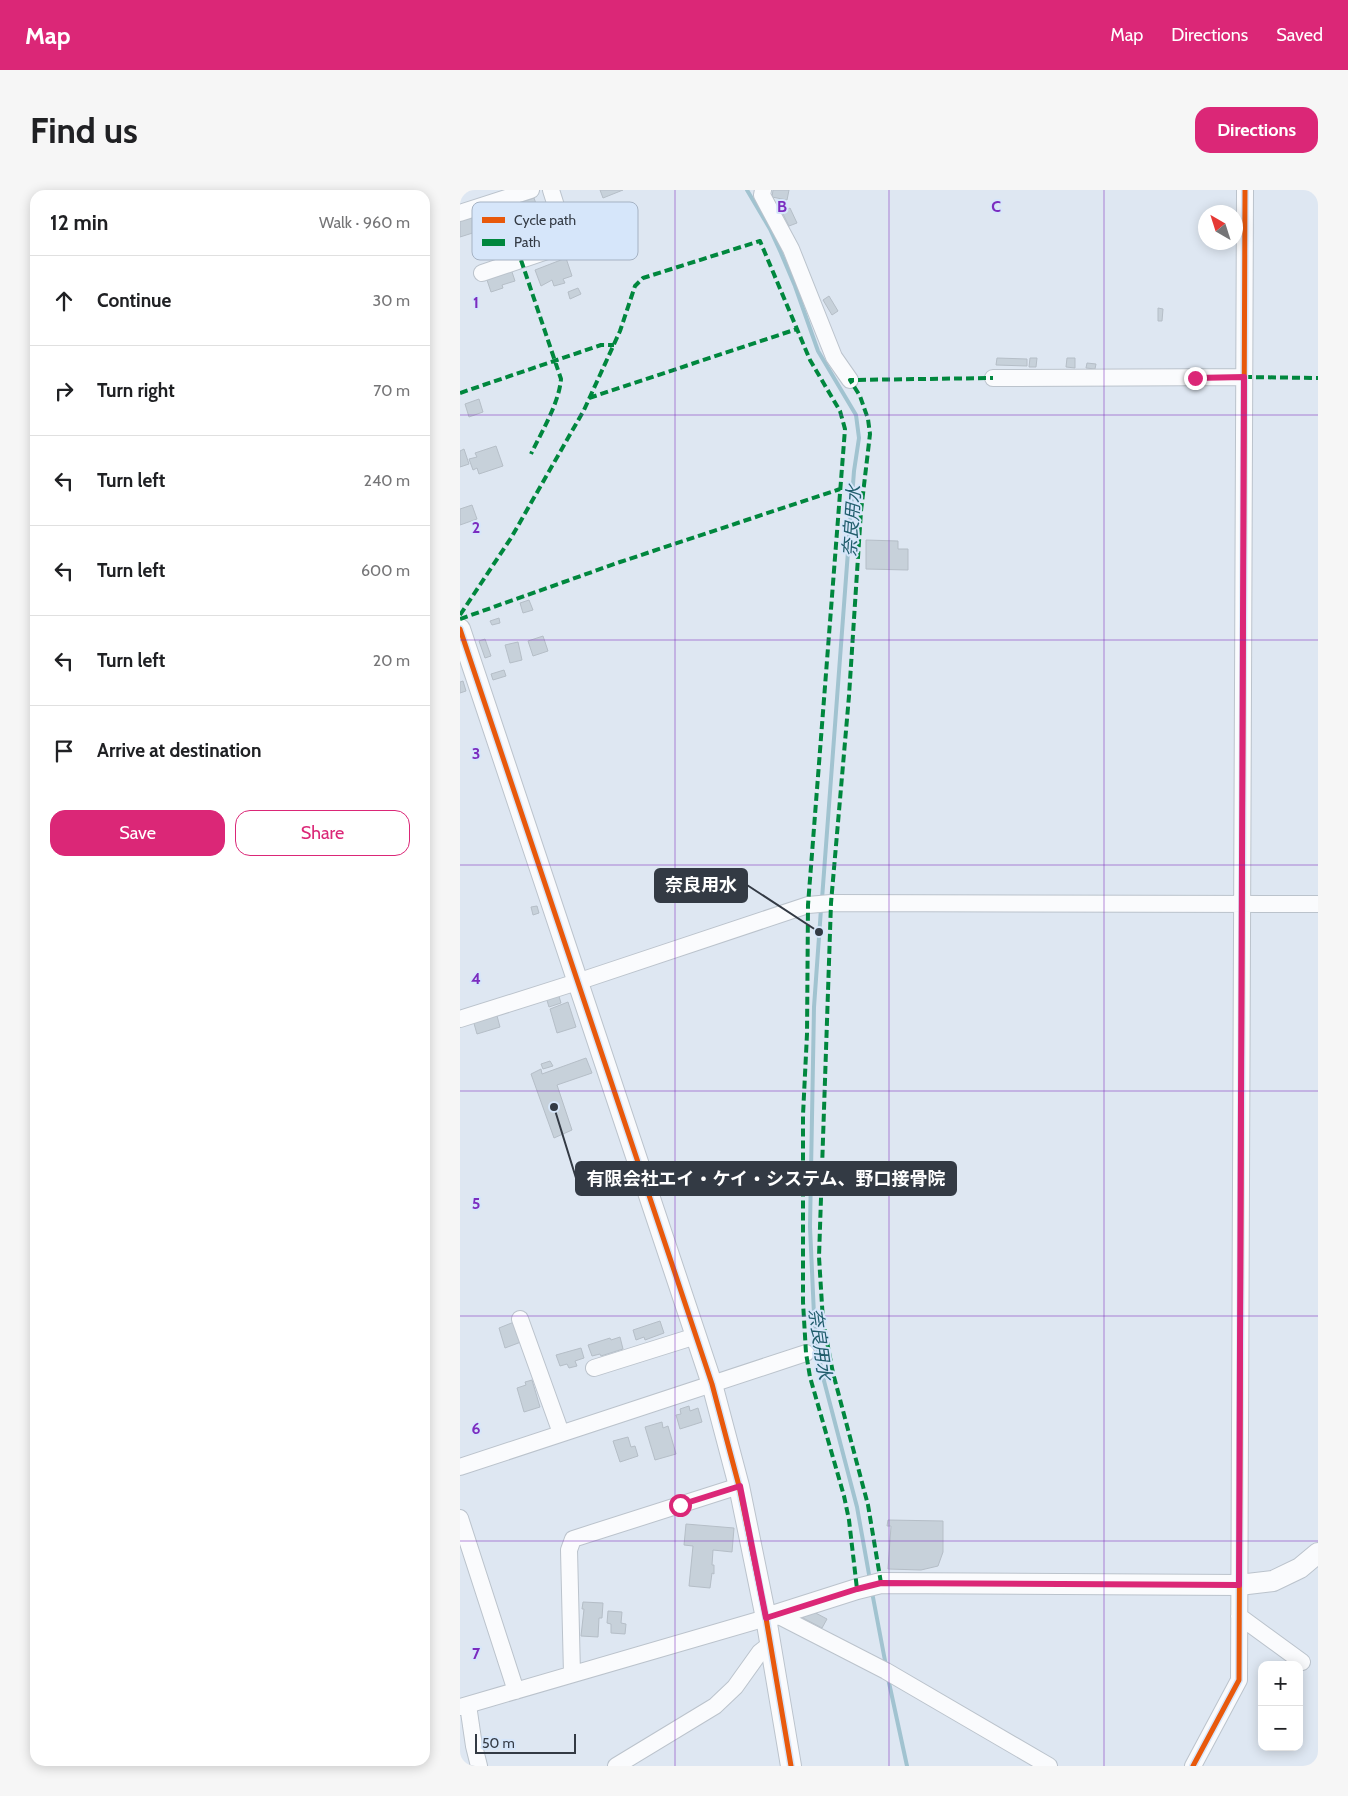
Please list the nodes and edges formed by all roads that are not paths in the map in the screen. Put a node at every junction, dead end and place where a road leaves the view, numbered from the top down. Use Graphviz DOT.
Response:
graph roads {
  1 [pos="531,190"];
  2 [pos="551,190"];
  3 [pos="763,190"];
  4 [pos="1245,190"];
  5 [pos="494,202"];
  6 [pos="555,202"];
  7 [pos="472,209"];
  8 [pos="460,213"];
  9 [pos="521,260"];
  10 [pos="482,273"];
  11 [pos="1244,377"];
  12 [pos="993,378"];
  13 [pos="850,380"];
  14 [pos="460,629"];
  15 [pos="1242,904"];
  16 [pos="1318,904"];
  17 [pos="577,982"];
  18 [pos="460,1019"];
  19 [pos="520,1319"];
  20 [pos="696,1336"];
  21 [pos="806,1353"];
  22 [pos="594,1368"];
  23 [pos="712,1384"];
  24 [pos="561,1433"];
  25 [pos="460,1466"];
  26 [pos="740,1486"];
  27 [pos="460,1518"];
  28 [pos="1318,1553"];
  29 [pos="1239,1585"];
  30 [pos="771,1616"];
  31 [pos="1239,1616"];
  32 [pos="769,1645"];
  33 [pos="1301,1661"];
  34 [pos="572,1674"];
  35 [pos="516,1691"];
  36 [pos="464,1706"];
  37 [pos="479,1766"];
  38 [pos="616,1766"];
  39 [pos="791,1766"];
  40 [pos="1050,1766"];
  41 [pos="1194,1766"];
  1 -- 5 [label="street"];
  2 -- 6 [label="street"];
  3 -- 13 [label="street"];
  4 -- 11 [label="street"];
  7 -- 8 [label="street"];
  9 -- 10 [label="street"];
  11 -- 12 [label="street"];
  11 -- 15 [label="street"];
  14 -- 17 [label="street"];
  15 -- 16 [label="street"];
  15 -- 17 [label="street"];
  15 -- 29 [label="street"];
  17 -- 18 [label="street"];
  17 -- 20 [label="street"];
  19 -- 24 [label="street"];
  20 -- 22 [label="street"];
  20 -- 23 [label="street"];
  21 -- 23 [label="street"];
  23 -- 24 [label="street"];
  23 -- 26 [label="street"];
  24 -- 25 [label="street"];
  26 -- 30 [label="street"];
  26 -- 34 [label="street"];
  27 -- 35 [label="street"];
  28 -- 29 [label="street"];
  29 -- 30 [label="street"];
  29 -- 31 [label="street"];
  30 -- 32 [label="street"];
  30 -- 34 [label="street"];
  30 -- 40 [label="street"];
  31 -- 33 [label="street"];
  31 -- 41 [label="street"];
  32 -- 38 [label="street"];
  32 -- 39 [label="street"];
  34 -- 35 [label="street"];
  35 -- 36 [label="street"];
  36 -- 37 [label="street"];
}
